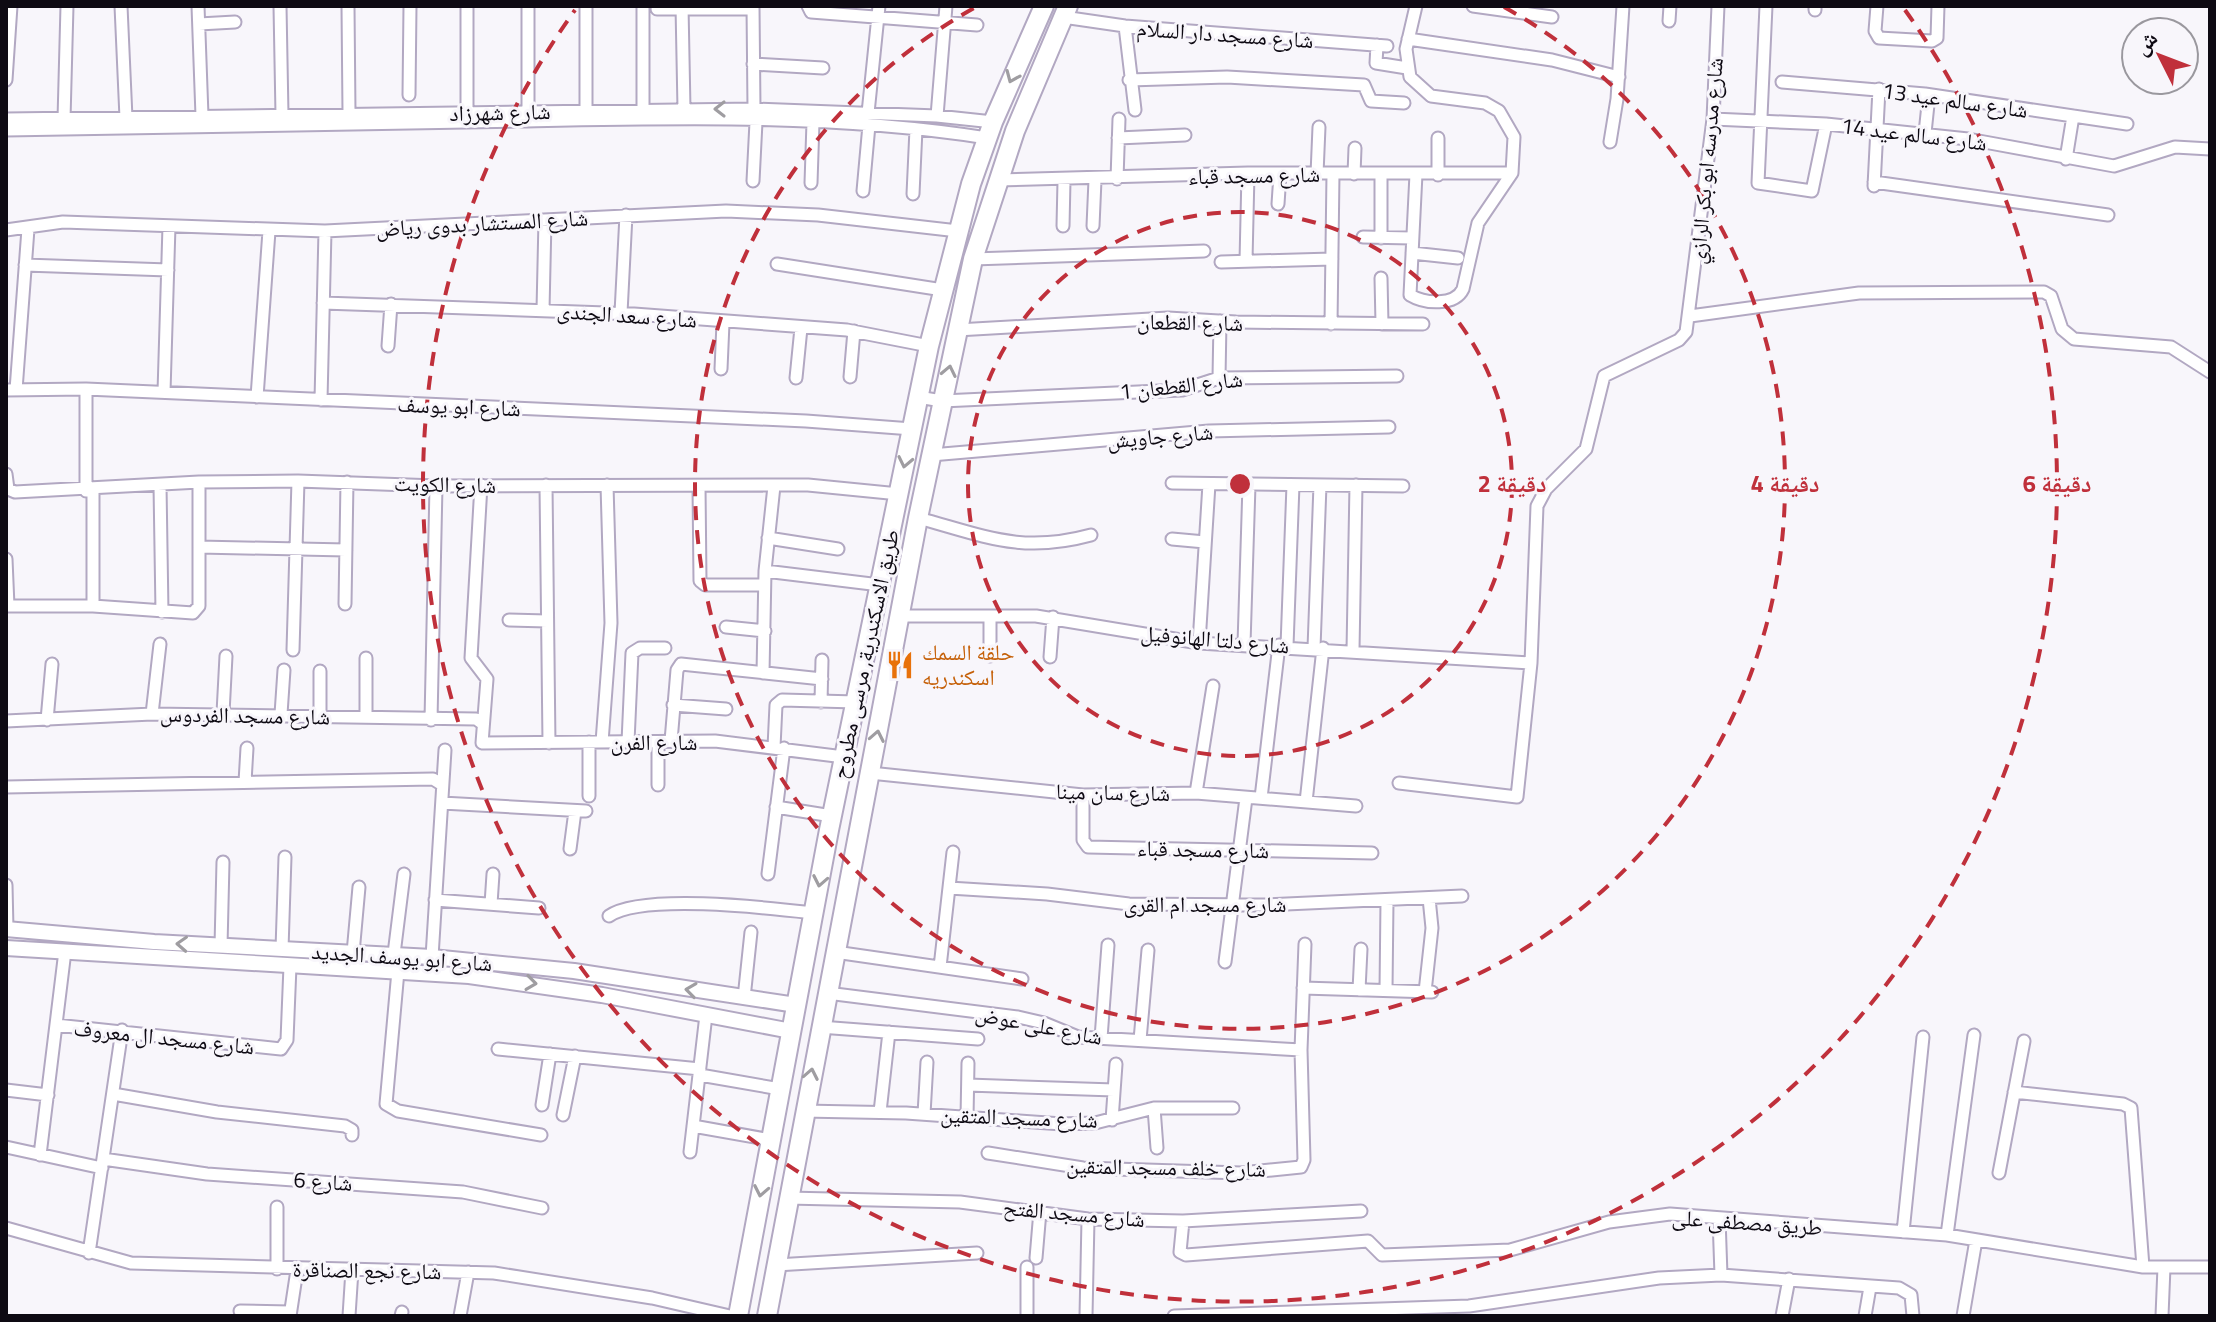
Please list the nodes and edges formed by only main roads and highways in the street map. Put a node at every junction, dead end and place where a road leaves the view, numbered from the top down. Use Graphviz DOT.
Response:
graph roads {
  1 [pos="1044,6"];
  2 [pos="1066,12"];
  3 [pos="831,823"];
  4 [pos="859,835"];
  5 [pos="750,1247"];
  6 [pos="777,1258"];
  7 [pos="738,1316"];
  8 [pos="767,1316"];
  1 -- 3 [label="main road, طريق الاسكندرية, مرسى مطروح, one-way"];
  4 -- 2 [label="main road, طريق الاسكندرية, مرسى مطروح, one-way"];
  3 -- 4 [label="main road"];
  3 -- 5 [label="main road, طريق الاسكندرية, مرسى مطروح, one-way"];
  6 -- 4 [label="main road, طريق الاسكندرية, مرسى مطروح, one-way"];
  5 -- 6 [label="main road"];
  5 -- 7 [label="main road, طريق الاسكندرية, مرسى مطروح"];
  6 -- 8 [label="main road, طريق الاسكندرية, مرسى مطروح"];
}
